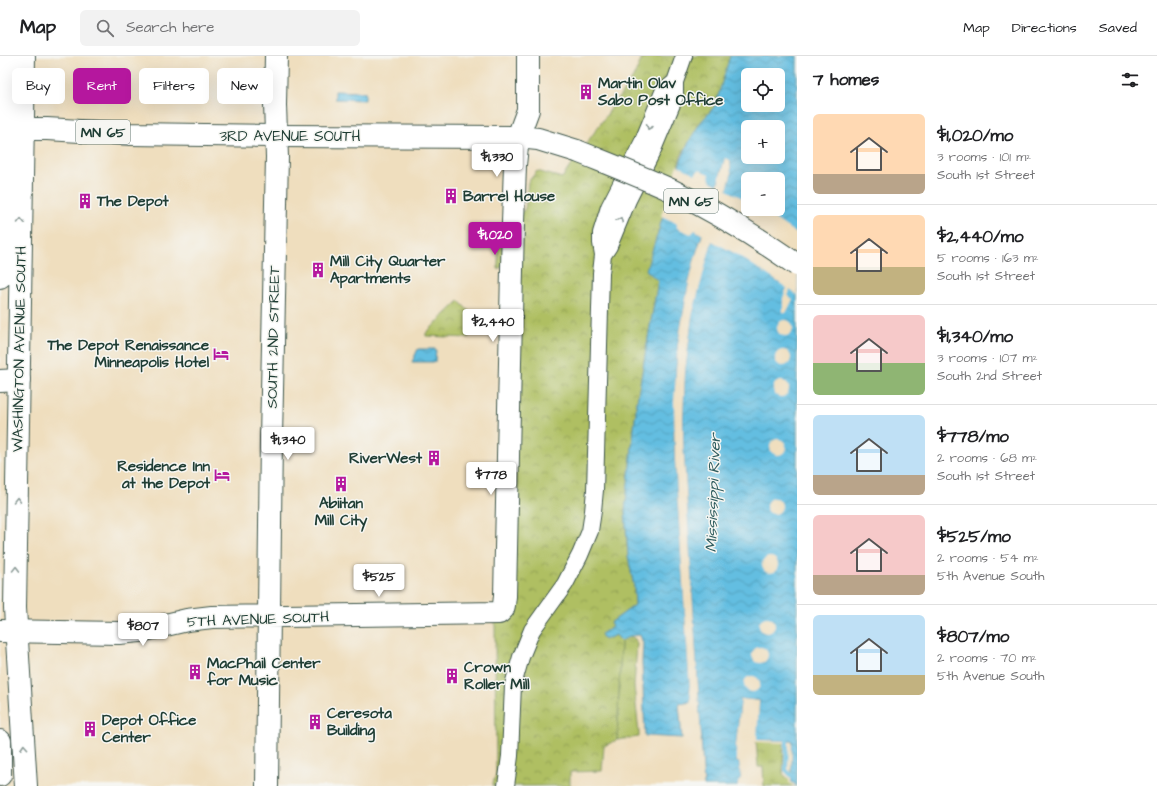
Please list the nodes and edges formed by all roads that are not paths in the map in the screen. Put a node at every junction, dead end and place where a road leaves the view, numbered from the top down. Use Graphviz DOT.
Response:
graph roads {
  1 [pos="3,56"];
  2 [pos="24,56"];
  3 [pos="276,56"];
  4 [pos="528,56"];
  5 [pos="684,56"];
  6 [pos="8,129"];
  7 [pos="276,136"];
  8 [pos="518,137"];
  9 [pos="797,265"];
  10 [pos="0,276"];
  11 [pos="9,381"];
  12 [pos="269,617"];
  13 [pos="8,631"];
  14 [pos="0,741"];
  15 [pos="0,775"];
  16 [pos="26,786"];
  17 [pos="267,786"];
  18 [pos="506,786"];
  1 -- 6 [label="main road, WASHINGTON AVENUE SOUTH"];
  2 -- 6 [label="main road, WASHINGTON AVENUE SOUTH"];
  3 -- 7 [label="main road, SOUTH 2ND STREET"];
  4 -- 8 [label="main road"];
  5 -- 18 [label="street"];
  6 -- 7 [label="main road, 3RD AVENUE SOUTH / MN 65"];
  6 -- 10 [label="main road, WASHINGTON AVENUE SOUTH"];
  11 -- 6 [label="main road, WASHINGTON AVENUE SOUTH, one-way"];
  7 -- 8 [label="main road, 3RD AVENUE SOUTH / MN 65"];
  7 -- 12 [label="main road, SOUTH 2ND STREET"];
  8 -- 9 [label="main road, 3RD AVENUE SOUTH / MN 65, bridge"];
  8 -- 12 [label="main road, 5TH AVENUE SOUTH"];
  13 -- 11 [label="main road, WASHINGTON AVENUE SOUTH, one-way"];
  12 -- 13 [label="main road, 5TH AVENUE SOUTH"];
  12 -- 17 [label="main road, SOUTH 2ND STREET"];
  16 -- 13 [label="main road, WASHINGTON AVENUE SOUTH, one-way"];
  14 -- 15 [label="main road"];
}
